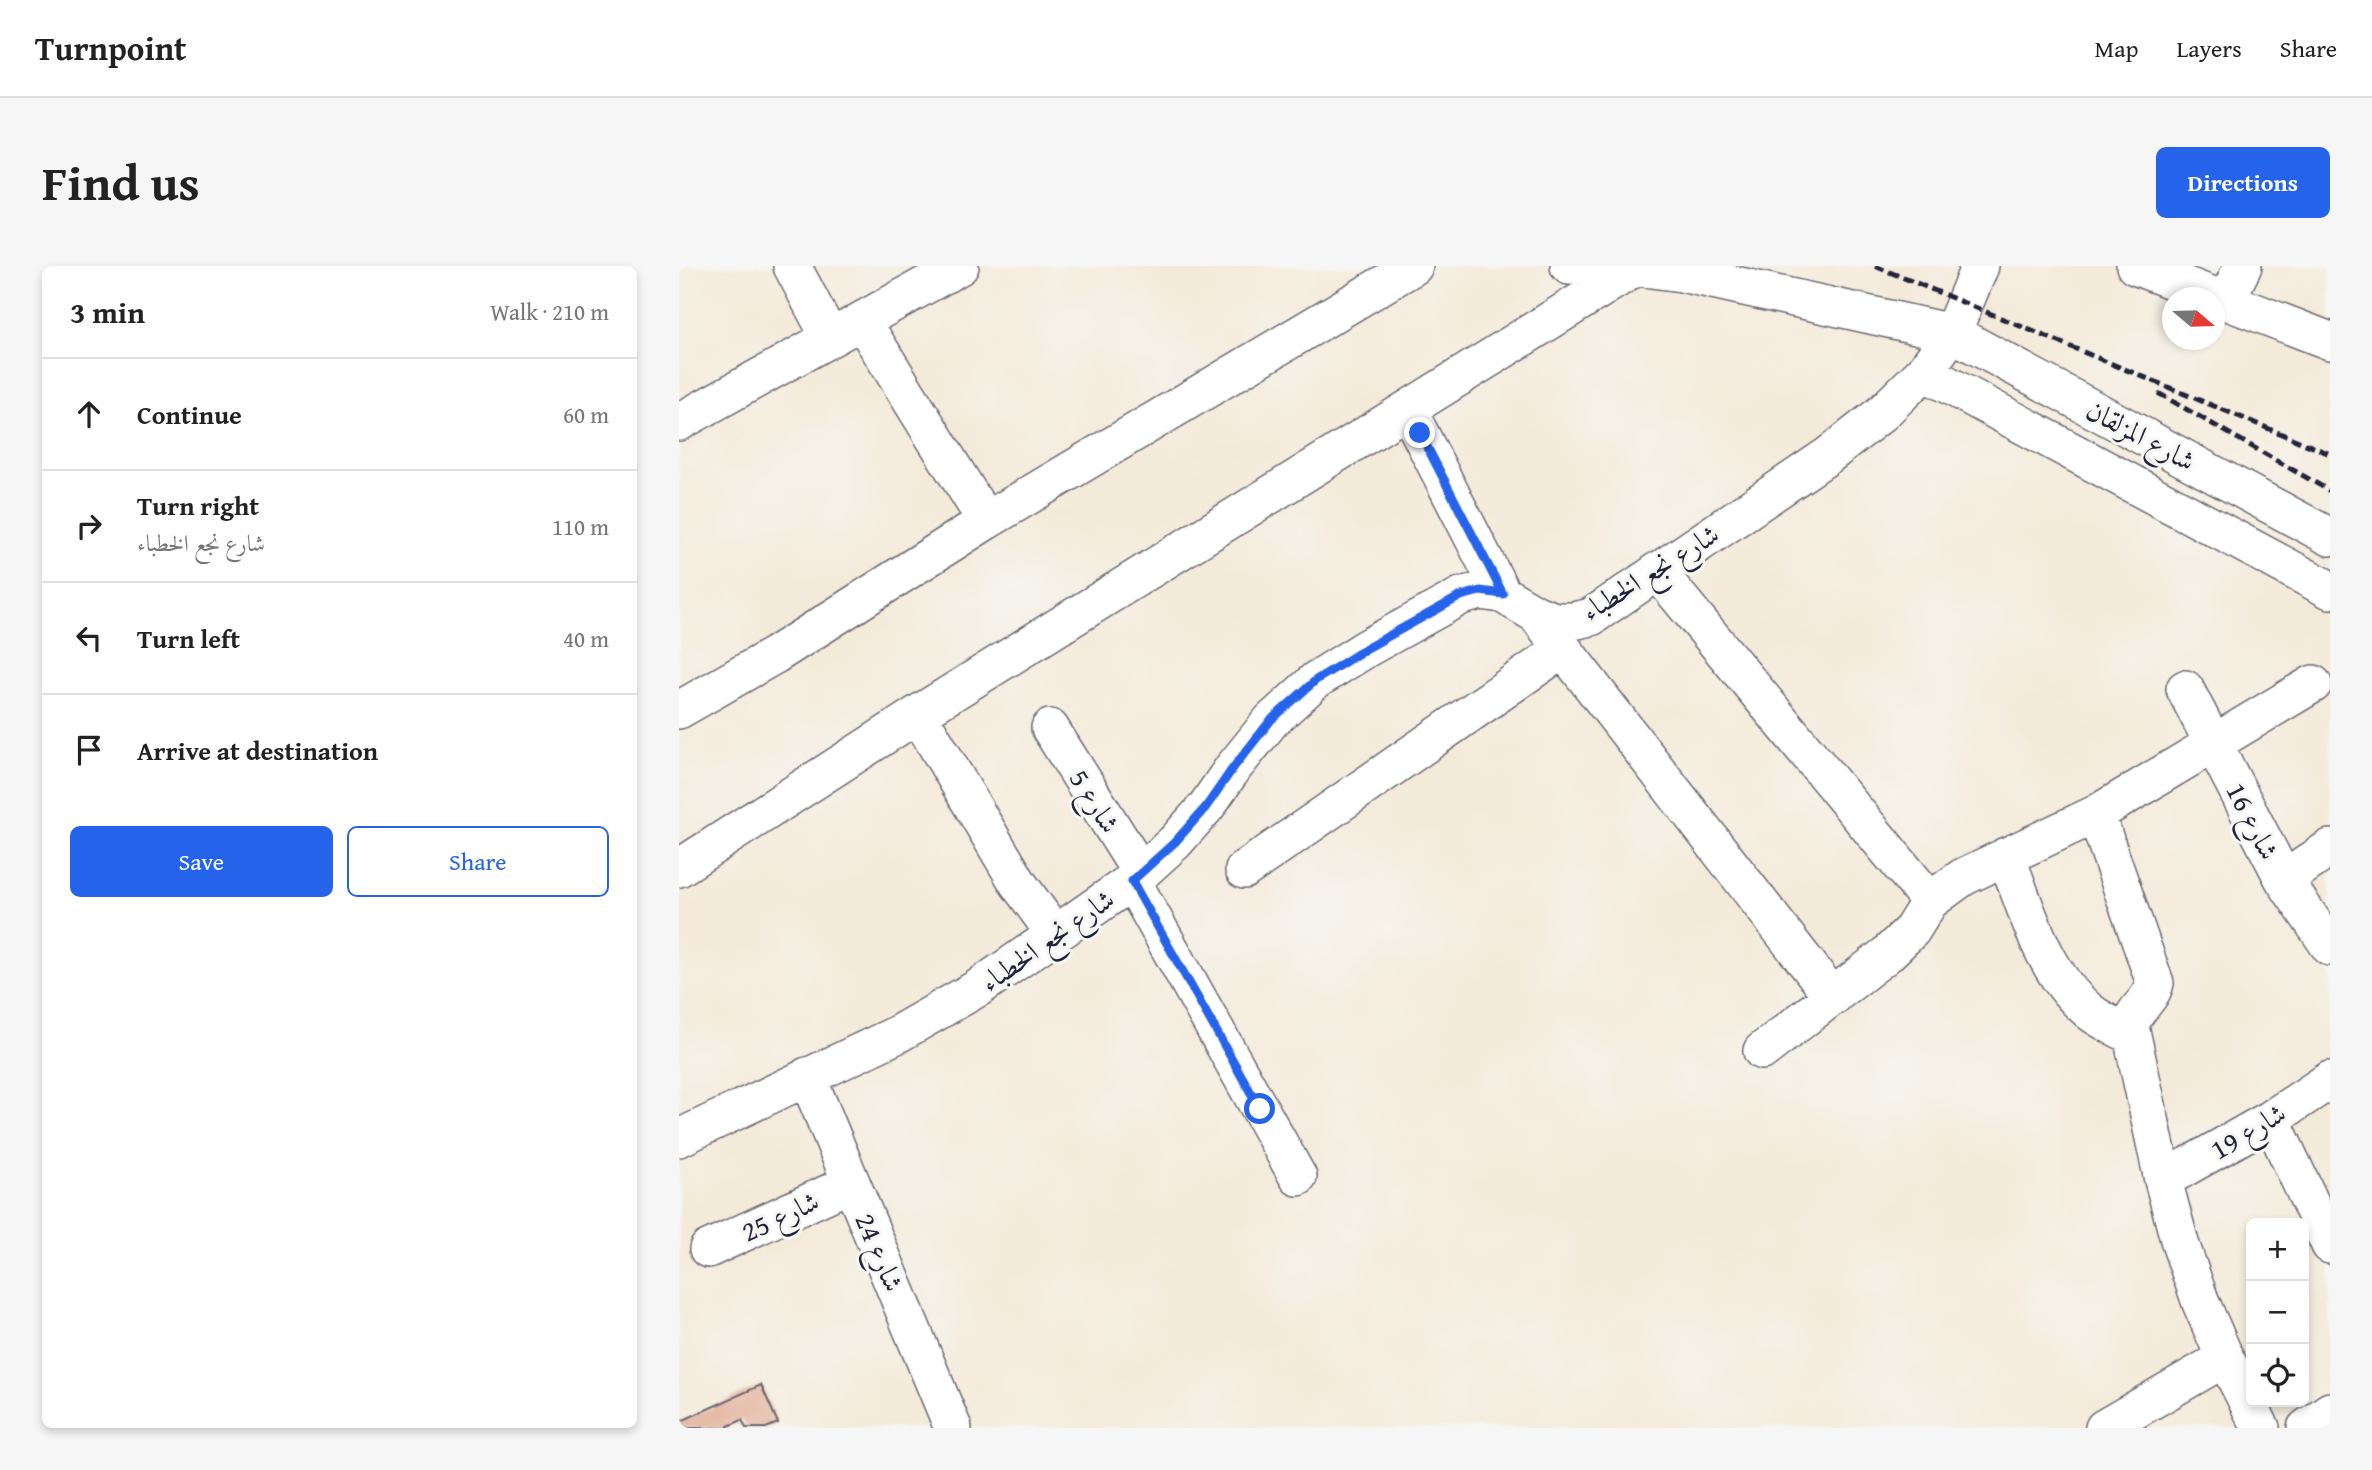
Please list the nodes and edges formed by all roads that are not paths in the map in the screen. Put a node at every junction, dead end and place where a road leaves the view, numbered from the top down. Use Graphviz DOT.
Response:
graph roads {
  1 [pos="792,266"];
  2 [pos="960,266"];
  3 [pos="1414,266"];
  4 [pos="1569,266"];
  5 [pos="1980,266"];
  6 [pos="2135,266"];
  7 [pos="2243,266"];
  8 [pos="1636,268"];
  9 [pos="2226,301"];
  10 [pos="862,321"];
  11 [pos="1952,333"];
  12 [pos="830,338"];
  13 [pos="2330,341"];
  14 [pos="1924,372"];
  15 [pos="1408,410"];
  16 [pos="679,422"];
  17 [pos="986,521"];
  18 [pos="2330,537"];
  19 [pos="1657,571"];
  20 [pos="2330,590"];
  21 [pos="1503,594"];
  22 [pos="1537,614"];
  23 [pos="1563,649"];
  24 [pos="2313,684"];
  25 [pos="2185,689"];
  26 [pos="680,708"];
  27 [pos="918,714"];
  28 [pos="1050,728"];
  29 [pos="2214,745"];
  30 [pos="2096,814"];
  31 [pos="2330,848"];
  32 [pos="2006,856"];
  33 [pos="679,868"];
  34 [pos="1244,870"];
  35 [pos="1136,877"];
  36 [pos="2284,880"];
  37 [pos="1930,901"];
  38 [pos="1055,934"];
  39 [pos="2330,947"];
  40 [pos="1833,997"];
  41 [pos="2131,1035"];
  42 [pos="1762,1051"];
  43 [pos="807,1076"];
  44 [pos="2330,1080"];
  45 [pos="2271,1119"];
  46 [pos="679,1138"];
  47 [pos="1298,1177"];
  48 [pos="2163,1180"];
  49 [pos="851,1183"];
  50 [pos="2330,1245"];
  51 [pos="709,1249"];
  52 [pos="2225,1358"];
  53 [pos="2330,1411"];
  54 [pos="953,1428"];
  55 [pos="2104,1428"];
  56 [pos="2261,1428"];
  57 [pos="2306,1428"];
  1 -- 12 [label="street"];
  2 -- 10 [label="street"];
  3 -- 17 [label="street"];
  4 -- 8 [label="street, شارع المزلقان"];
  5 -- 11 [label="street, شارع نجع الخطباء"];
  6 -- 9 [label="street"];
  7 -- 9 [label="street"];
  8 -- 11 [label="street, شارع المزلقان"];
  8 -- 15 [label="street"];
  9 -- 13 [label="street"];
  10 -- 12 [label="street"];
  10 -- 17 [label="street"];
  11 -- 14 [label="street, شارع نجع الخطباء"];
  11 -- 18 [label="street, شارع المزلقان"];
  12 -- 16 [label="street"];
  14 -- 19 [label="street, شارع نجع الخطباء"];
  14 -- 20 [label="street"];
  15 -- 21 [label="street"];
  15 -- 27 [label="street"];
  17 -- 26 [label="street"];
  19 -- 22 [label="street, شارع نجع الخطباء"];
  19 -- 37 [label="street"];
  21 -- 22 [label="street, شارع نجع الخطباء"];
  21 -- 35 [label="street, شارع نجع الخطباء"];
  22 -- 23 [label="street"];
  23 -- 34 [label="street"];
  23 -- 40 [label="street"];
  24 -- 29 [label="street"];
  25 -- 29 [label="street, شارع 16"];
  27 -- 33 [label="street"];
  27 -- 38 [label="street"];
  28 -- 35 [label="street, شارع 5"];
  29 -- 30 [label="street"];
  29 -- 36 [label="street, شارع 16"];
  30 -- 32 [label="street"];
  30 -- 41 [label="street"];
  31 -- 36 [label="street"];
  32 -- 37 [label="street"];
  32 -- 41 [label="street"];
  35 -- 38 [label="street, شارع نجع الخطباء"];
  35 -- 47 [label="street, شارع 5"];
  36 -- 39 [label="street, شارع 16"];
  37 -- 40 [label="street"];
  38 -- 43 [label="street, شارع نجع الخطباء"];
  40 -- 42 [label="street"];
  41 -- 48 [label="street"];
  43 -- 46 [label="street, شارع نجع الخطباء"];
  43 -- 49 [label="street, شارع 24"];
  44 -- 45 [label="street, شارع 19"];
  45 -- 48 [label="street, شارع 19"];
  45 -- 50 [label="street"];
  48 -- 52 [label="street"];
  49 -- 51 [label="street, شارع 25"];
  49 -- 54 [label="street, شارع 24"];
  52 -- 55 [label="street"];
  52 -- 56 [label="street"];
  53 -- 57 [label="street"];
}
